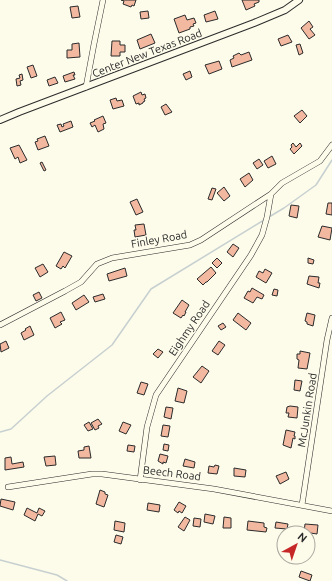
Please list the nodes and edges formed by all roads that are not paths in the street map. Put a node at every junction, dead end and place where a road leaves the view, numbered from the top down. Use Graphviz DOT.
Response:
graph roads {
  1 [pos="103,0"];
  2 [pos="299,0"];
  3 [pos="86,87"];
  4 [pos="0,120"];
  5 [pos="332,145"];
  6 [pos="271,194"];
  7 [pos="332,318"];
  8 [pos="0,325"];
  9 [pos="140,480"];
  10 [pos="8,487"];
  11 [pos="302,505"];
  12 [pos="332,511"];
  1 -- 3 [label="street"];
  2 -- 3 [label="street, Center New Texas Road"];
  3 -- 4 [label="street, Center New Texas Road"];
  5 -- 6 [label="street, Finley Road"];
  6 -- 8 [label="street, Finley Road"];
  6 -- 9 [label="street, Eighmy Road"];
  7 -- 11 [label="street, McJunkin Road"];
  9 -- 10 [label="street, Beech Road"];
  9 -- 11 [label="street, Beech Road"];
  11 -- 12 [label="street, Beech Road"];
}
